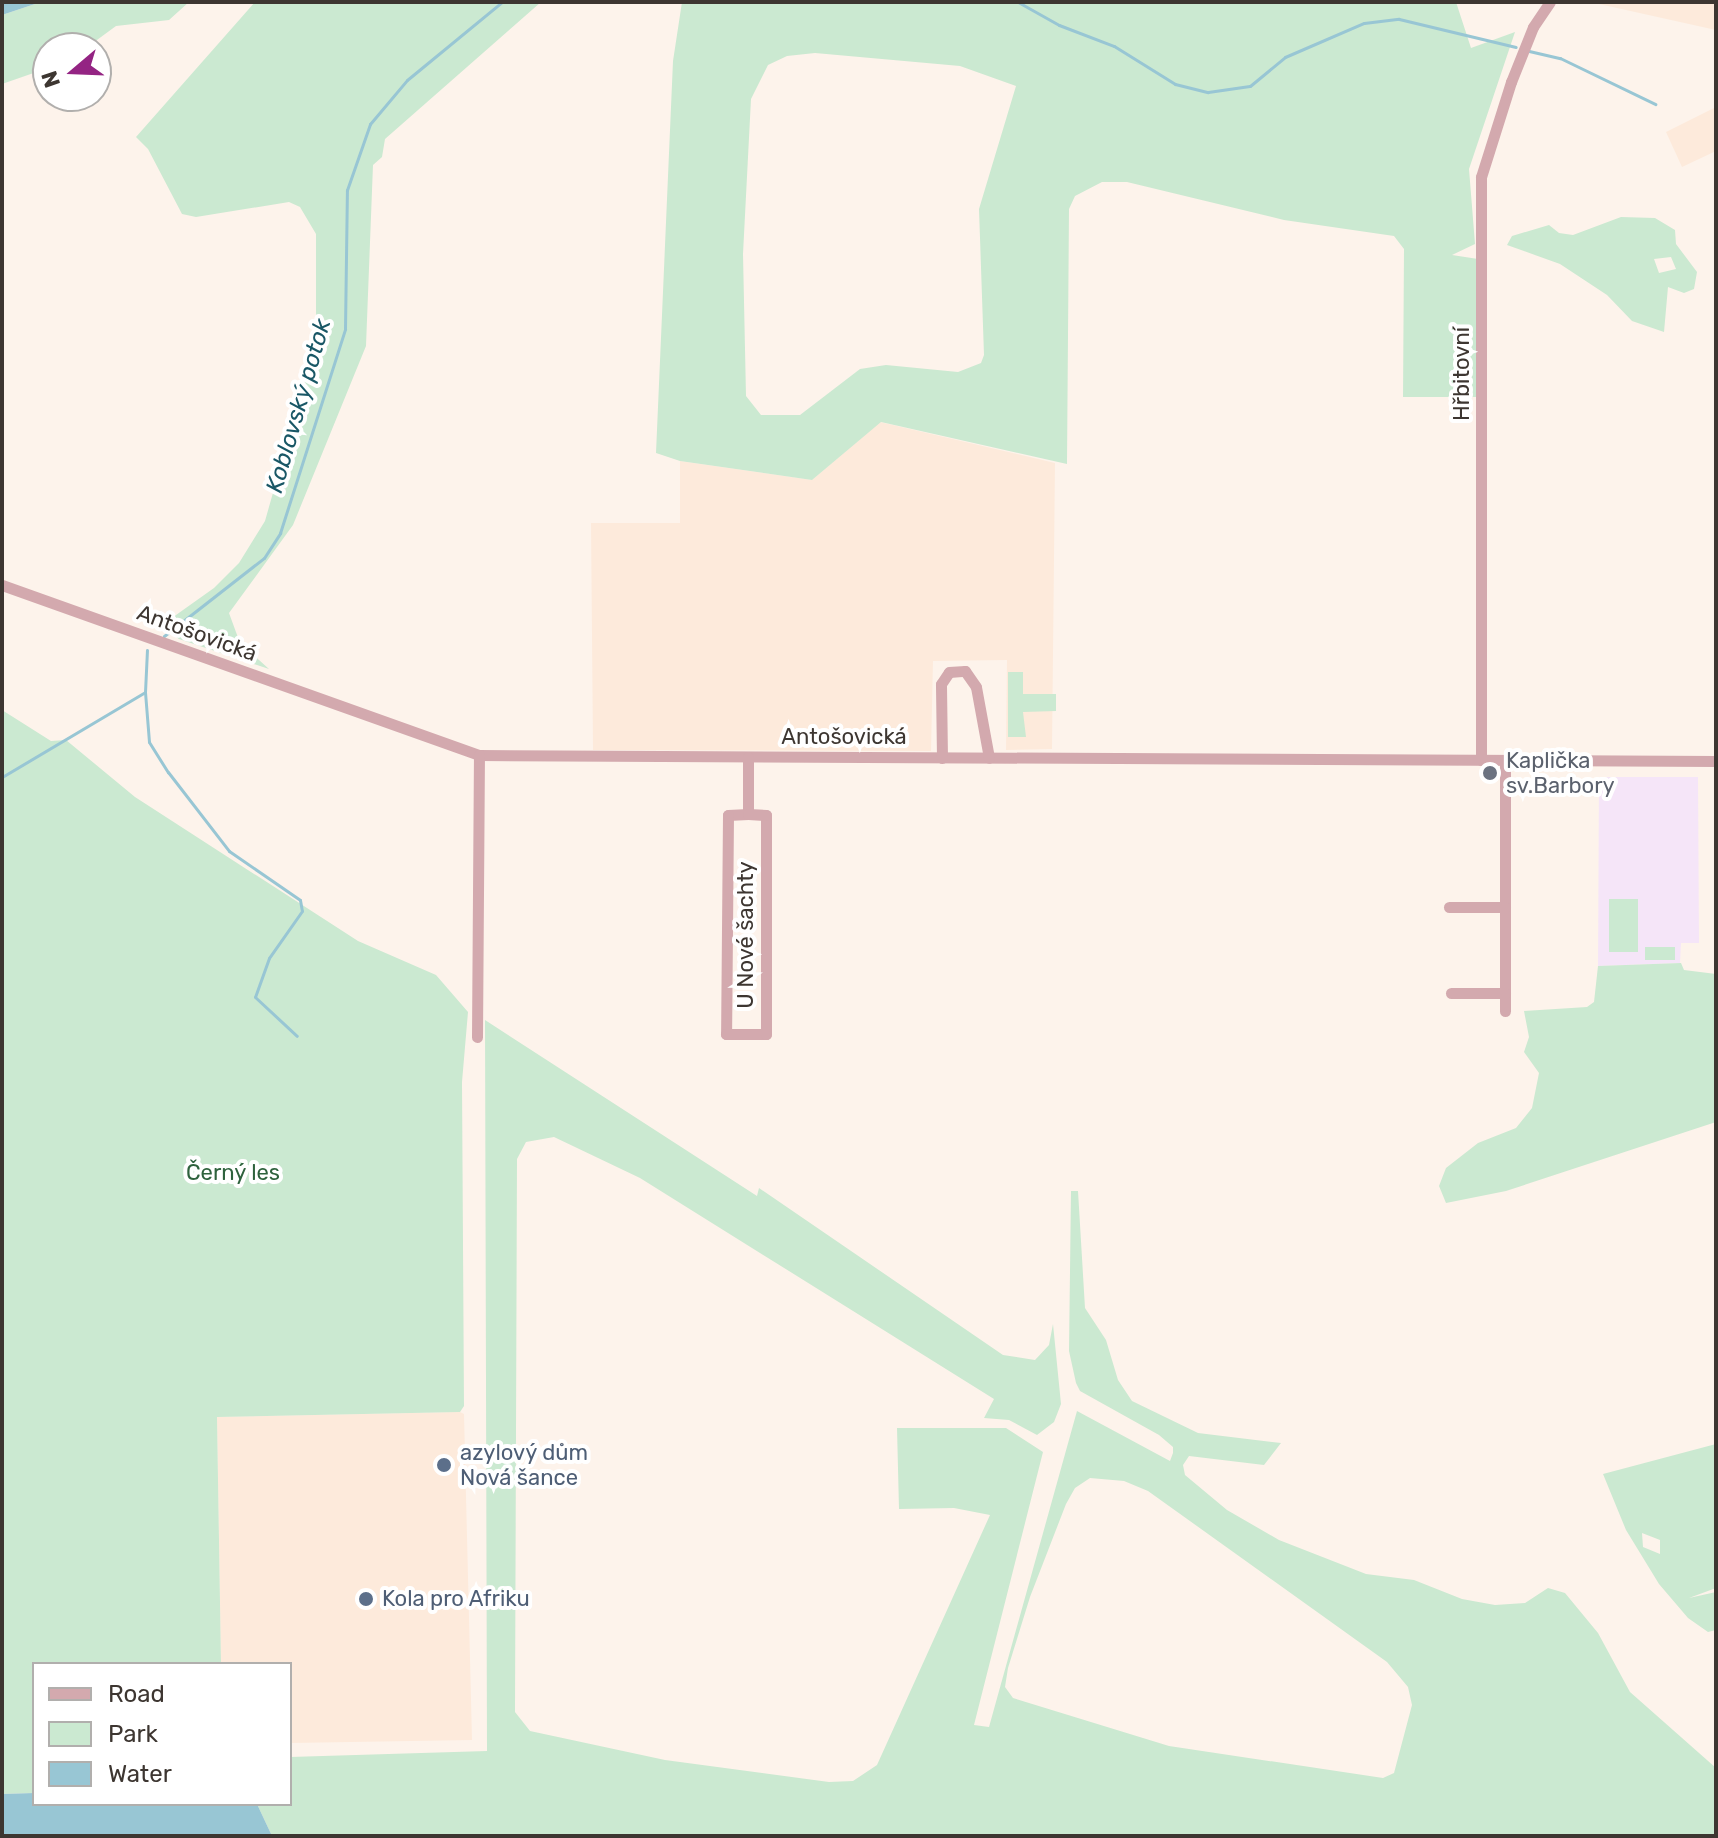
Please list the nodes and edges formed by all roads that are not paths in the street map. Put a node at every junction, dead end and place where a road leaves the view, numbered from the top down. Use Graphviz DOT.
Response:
graph roads {
  1 [pos="1550,2"];
  2 [pos="2,585"];
  3 [pos="479,755"];
  4 [pos="748,757"];
  5 [pos="942,758"];
  6 [pos="989,758"];
  7 [pos="1481,760"];
  8 [pos="1505,760"];
  9 [pos="1716,761"];
  10 [pos="748,814"];
  11 [pos="1449,907"];
  12 [pos="1505,907"];
  13 [pos="1451,993"];
  14 [pos="1505,993"];
  15 [pos="1505,1011"];
  16 [pos="477,1037"];
  1 -- 7 [label="street, Hřbitovní"];
  2 -- 3 [label="street, Antošovická"];
  3 -- 4 [label="street, Antošovická"];
  3 -- 16 [label="street"];
  4 -- 5 [label="street, Antošovická"];
  4 -- 10 [label="street"];
  5 -- 6 [label="street, Antošovická"];
  5 -- 6 [label="street"];
  6 -- 7 [label="street, Antošovická"];
  7 -- 8 [label="street, Antošovická"];
  8 -- 9 [label="street, Antošovická"];
  8 -- 12 [label="street"];
  10 -- 10 [label="street, U Nové šachty"];
  11 -- 12 [label="street"];
  12 -- 14 [label="street"];
  13 -- 14 [label="street"];
  14 -- 15 [label="street"];
}
